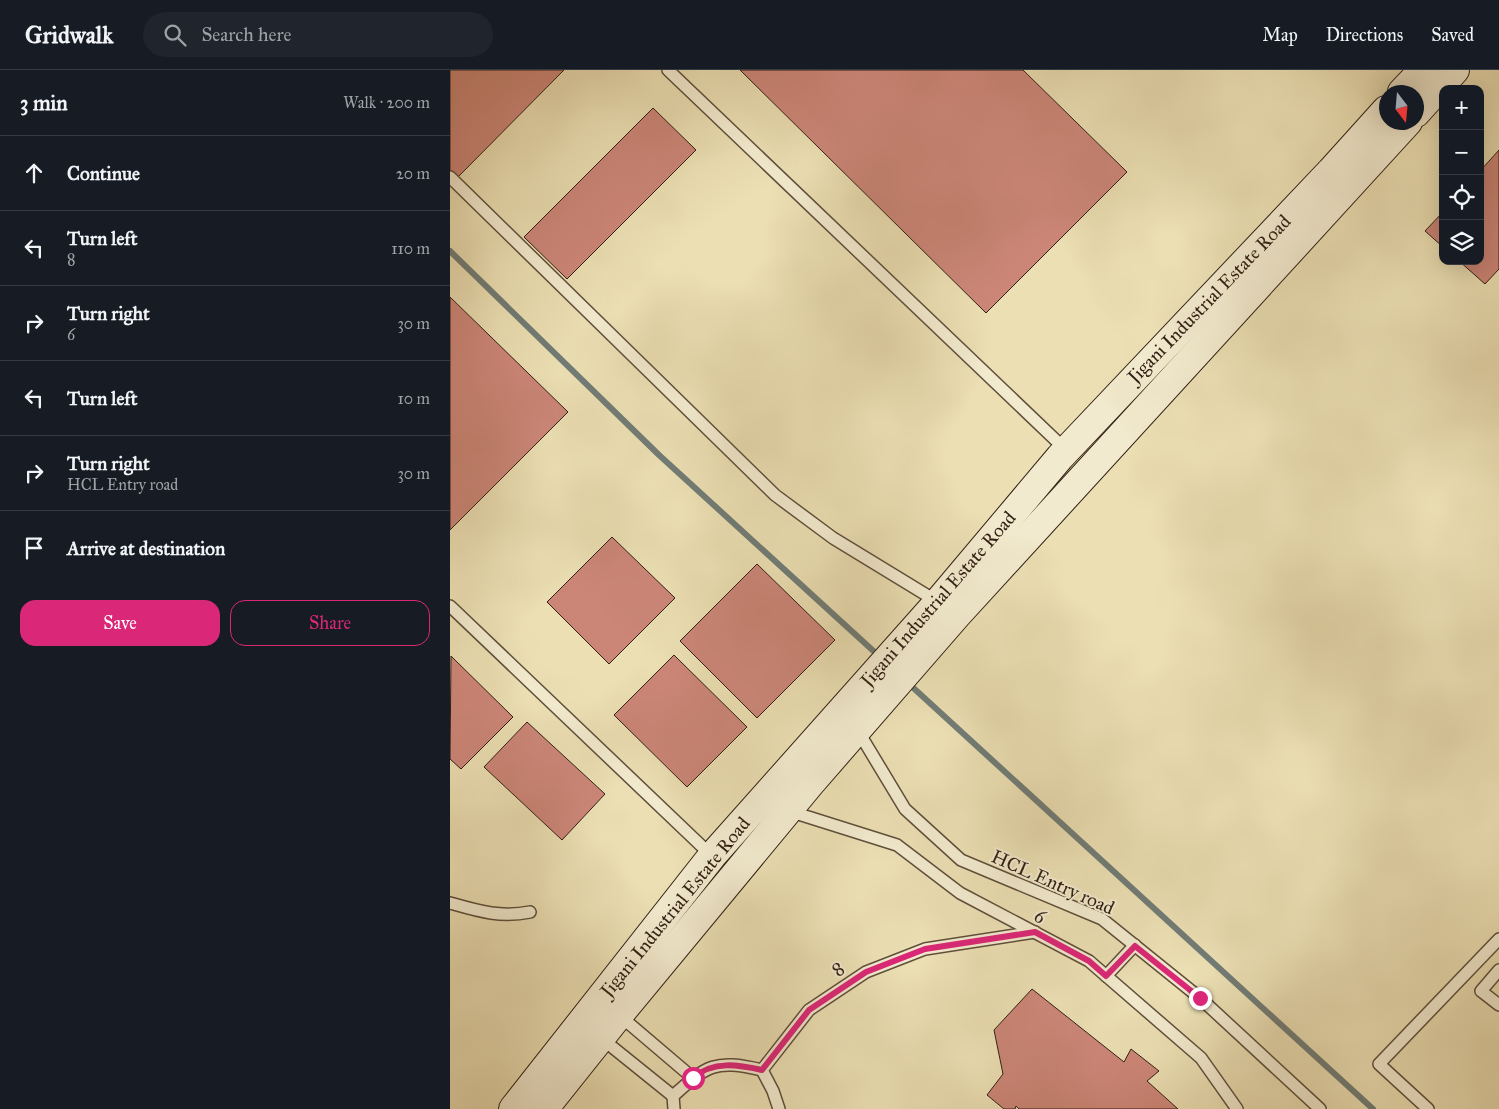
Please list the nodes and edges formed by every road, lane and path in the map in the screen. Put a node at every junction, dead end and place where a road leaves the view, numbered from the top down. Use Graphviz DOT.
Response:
graph roads {
  1 [pos="668,70"];
  2 [pos="1423,70"];
  3 [pos="1455,70"];
  4 [pos="1409,85"];
  5 [pos="1424,104"];
  6 [pos="1379,118"];
  7 [pos="1401,130"];
  8 [pos="450,177"];
  9 [pos="1066,450"];
  10 [pos="938,602"];
  11 [pos="450,606"];
  12 [pos="894,670"];
  13 [pos="858,731"];
  14 [pos="789,811"];
  15 [pos="712,856"];
  16 [pos="450,903"];
  17 [pos="530,912"];
  18 [pos="1035,932"];
  19 [pos="1499,939"];
  20 [pos="1135,946"];
  21 [pos="1499,970"];
  22 [pos="1106,976"];
  23 [pos="1499,1005"];
  24 [pos="619,1016"];
  25 [pos="600,1038"];
  26 [pos="762,1070"];
  27 [pos="693,1078"];
  28 [pos="673,1096"];
  29 [pos="513,1109"];
  30 [pos="544,1109"];
  31 [pos="674,1109"];
  32 [pos="779,1109"];
  33 [pos="1236,1109"];
  34 [pos="1320,1109"];
  35 [pos="1428,1109"];
  1 -- 9 [label="lane"];
  2 -- 4 [label="main road"];
  3 -- 5 [label="main road"];
  6 -- 9 [label="main road, Jigani Industrial Estate Road"];
  7 -- 12 [label="main road, Jigani Industrial Estate Road"];
  8 -- 10 [label="lane"];
  9 -- 10 [label="main road, Jigani Industrial Estate Road"];
  10 -- 12 [label="main road, Jigani Industrial Estate Road"];
  11 -- 15 [label="lane"];
  12 -- 13 [label="main road, Jigani Industrial Estate Road"];
  12 -- 15 [label="main road, Jigani Industrial Estate Road"];
  13 -- 14 [label="main road, Jigani Industrial Estate Road"];
  13 -- 20 [label="lane, HCL Entry road"];
  14 -- 18 [label="lane, 6"];
  14 -- 24 [label="main road, Jigani Industrial Estate Road"];
  15 -- 29 [label="main road, Jigani Industrial Estate Road"];
  16 -- 17 [label="lane"];
  18 -- 22 [label="lane, 6"];
  18 -- 26 [label="lane, 8"];
  19 -- 35 [label="lane"];
  20 -- 22 [label="lane"];
  20 -- 34 [label="lane, HCL Entry road"];
  21 -- 23 [label="lane"];
  22 -- 33 [label="lane, 6"];
  24 -- 25 [label="main road, Jigani Industrial Estate Road"];
  24 -- 27 [label="lane"];
  25 -- 28 [label="lane"];
  25 -- 30 [label="main road, Jigani Industrial Estate Road"];
  26 -- 27 [label="lane"];
  26 -- 32 [label="lane"];
  27 -- 28 [label="lane"];
  28 -- 31 [label="lane"];
}
